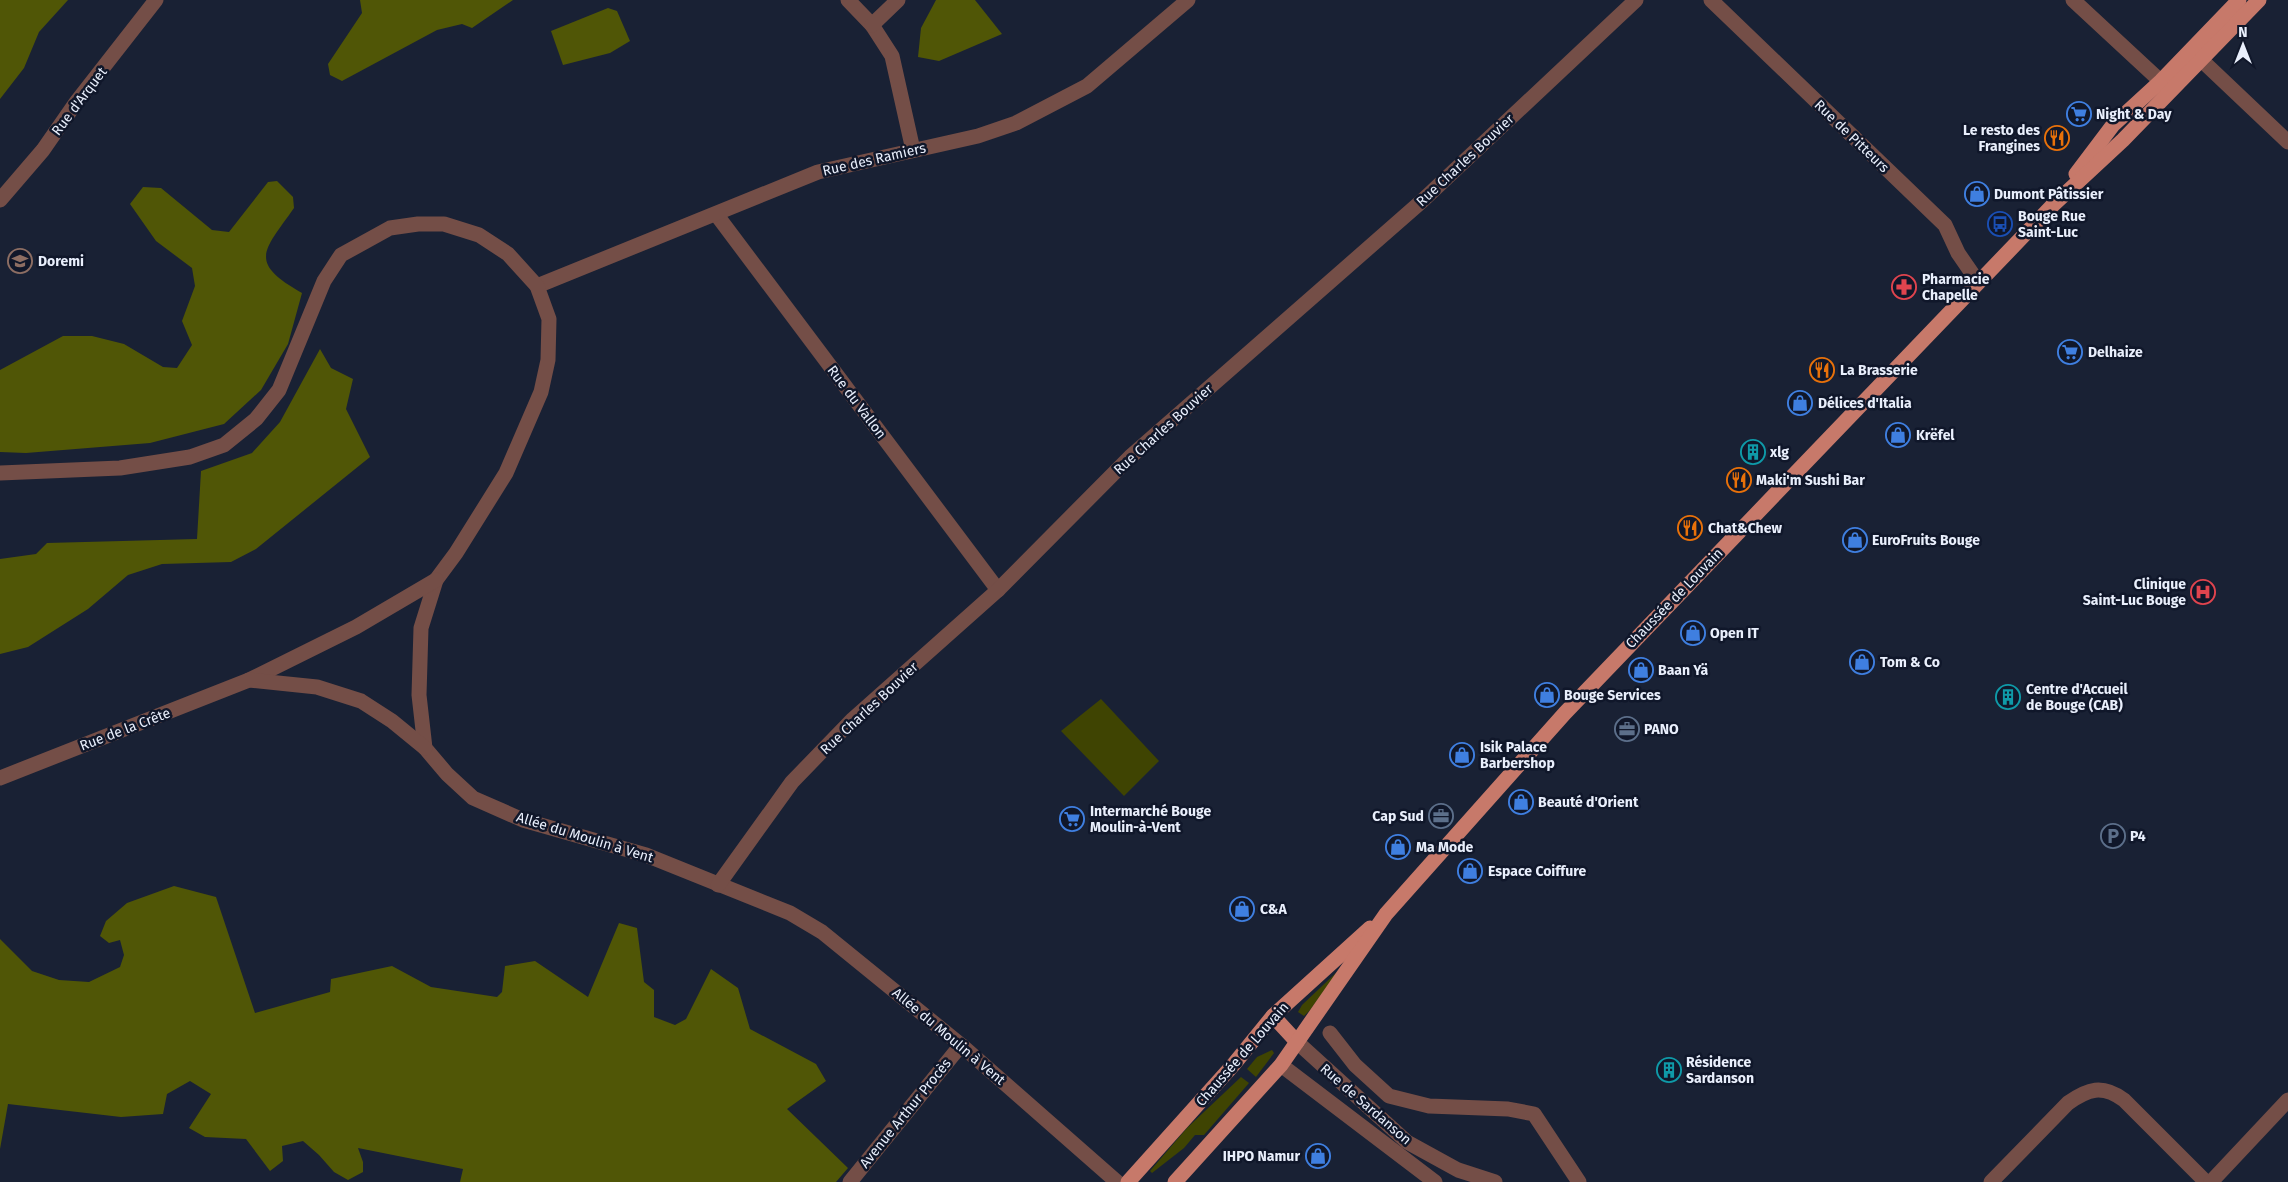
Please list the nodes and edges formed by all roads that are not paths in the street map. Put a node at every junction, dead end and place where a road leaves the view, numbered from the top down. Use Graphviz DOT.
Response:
graph roads {
  1 [pos="156,0"];
  2 [pos="848,0"];
  3 [pos="898,0"];
  4 [pos="1188,0"];
  5 [pos="1636,0"];
  6 [pos="1711,0"];
  7 [pos="2073,0"];
  8 [pos="2239,0"];
  9 [pos="2259,0"];
  10 [pos="872,25"];
  11 [pos="2196,55"];
  12 [pos="2166,86"];
  13 [pos="2288,142"];
  14 [pos="913,150"];
  15 [pos="0,200"];
  16 [pos="716,214"];
  17 [pos="1978,282"];
  18 [pos="538,286"];
  19 [pos="0,473"];
  20 [pos="436,580"];
  21 [pos="998,590"];
  22 [pos="249,680"];
  23 [pos="424,748"];
  24 [pos="0,778"];
  25 [pos="718,885"];
  26 [pos="1386,914"];
  27 [pos="1273,1016"];
  28 [pos="1330,1033"];
  29 [pos="1297,1042"];
  30 [pos="961,1045"];
  31 [pos="1281,1065"];
  32 [pos="2288,1100"];
  33 [pos="850,1182"];
  34 [pos="1117,1182"];
  35 [pos="1128,1182"];
  36 [pos="1175,1182"];
  37 [pos="1435,1182"];
  38 [pos="1495,1182"];
  39 [pos="1579,1182"];
  40 [pos="1991,1182"];
  41 [pos="2206,1182"];
  42 [pos="2211,1182"];
  1 -- 15 [label="street, Rue d'Arquet"];
  2 -- 10 [label="street"];
  3 -- 10 [label="street"];
  4 -- 14 [label="street, Rue des Ramiers"];
  5 -- 21 [label="street, Rue Charles Bouvier"];
  6 -- 17 [label="street, Rue de Pitteurs"];
  7 -- 12 [label="street"];
  8 -- 11 [label="main road, Chaussée de Louvain"];
  9 -- 11 [label="main road, Chaussée de Louvain"];
  10 -- 14 [label="street"];
  11 -- 12 [label="main road, Chaussée de Louvain"];
  11 -- 13 [label="street"];
  12 -- 17 [label="main road, Chaussée de Louvain"];
  14 -- 16 [label="street, Rue des Ramiers"];
  16 -- 18 [label="street, Rue des Ramiers"];
  16 -- 21 [label="street, Rue du Vallon"];
  17 -- 26 [label="main road, Chaussée de Louvain"];
  18 -- 19 [label="street"];
  18 -- 20 [label="street"];
  20 -- 22 [label="street, Rue de la Crête"];
  20 -- 23 [label="street"];
  21 -- 25 [label="street, Rue Charles Bouvier"];
  22 -- 23 [label="street, Rue de la Crête"];
  22 -- 24 [label="street, Rue de la Crête"];
  23 -- 25 [label="street, Allée du Moulin à Vent"];
  25 -- 30 [label="street, Allée du Moulin à Vent"];
  26 -- 27 [label="main road, Chaussée de Louvain"];
  26 -- 29 [label="main road, Chaussée de Louvain"];
  27 -- 29 [label="main road"];
  27 -- 35 [label="main road, Chaussée de Louvain"];
  28 -- 39 [label="street, Rue de Sardanson"];
  29 -- 31 [label="main road, Chaussée de Louvain"];
  29 -- 38 [label="street, Rue de Sardanson"];
  30 -- 33 [label="street, Avenue Arthur Procès"];
  30 -- 34 [label="street, Allée du Moulin à Vent"];
  31 -- 36 [label="main road, Chaussée de Louvain"];
  31 -- 37 [label="street"];
  32 -- 42 [label="street"];
  40 -- 41 [label="street"];
}
